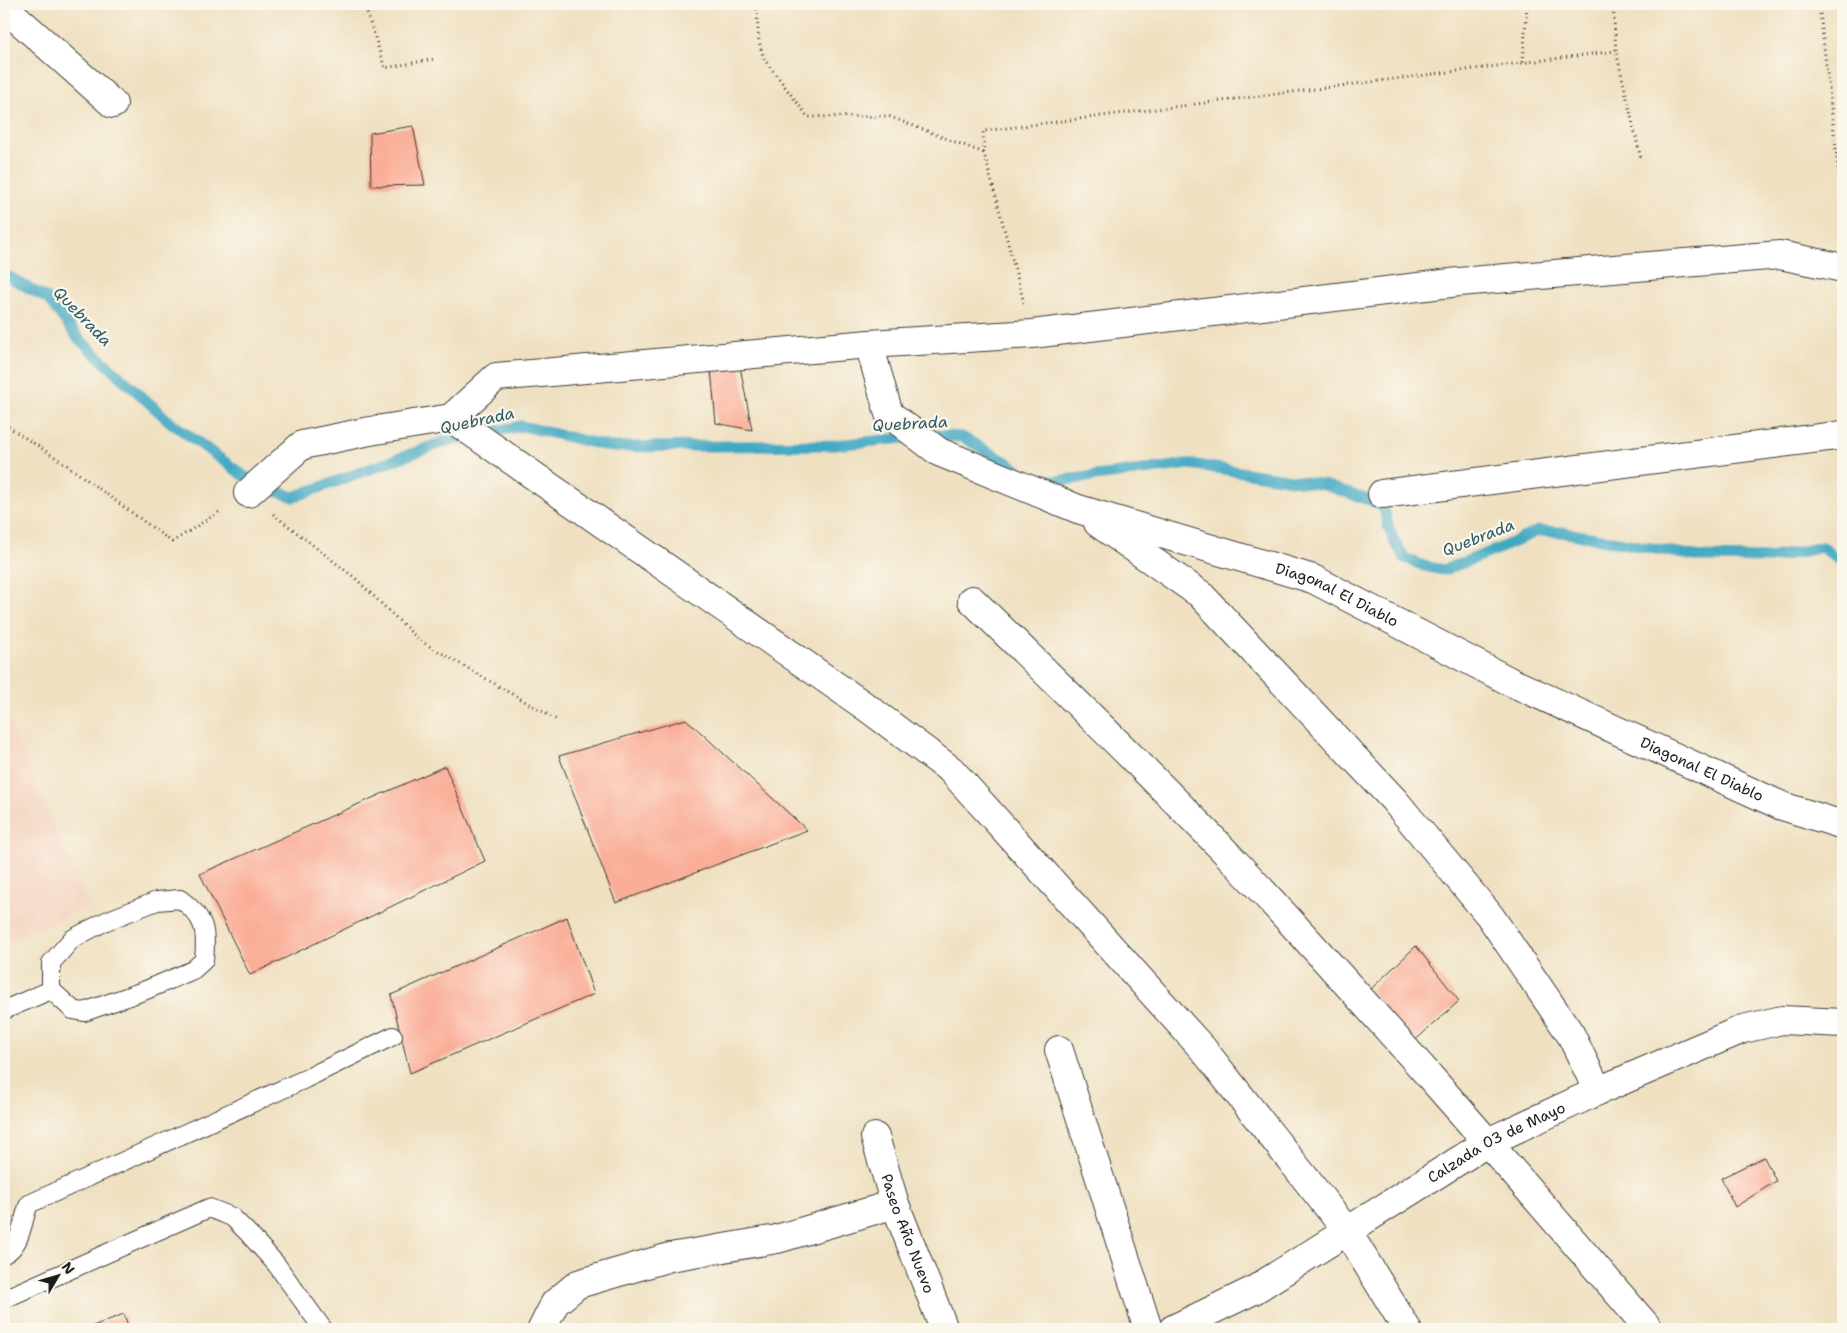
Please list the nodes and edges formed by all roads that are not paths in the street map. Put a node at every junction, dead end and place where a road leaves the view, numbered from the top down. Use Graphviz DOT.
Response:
graph roads {
  1 [pos="4,7"];
  2 [pos="113,104"];
  3 [pos="1843,268"];
  4 [pos="869,344"];
  5 [pos="458,423"];
  6 [pos="1843,435"];
  7 [pos="250,491"];
  8 [pos="1382,494"];
  9 [pos="1078,509"];
  10 [pos="972,600"];
  11 [pos="1843,825"];
  12 [pos="51,990"];
  13 [pos="4,1010"];
  14 [pos="1843,1023"];
  15 [pos="393,1036"];
  16 [pos="1059,1050"];
  17 [pos="1598,1091"];
  18 [pos="875,1137"];
  19 [pos="1488,1142"];
  20 [pos="895,1204"];
  21 [pos="1347,1231"];
  22 [pos="4,1254"];
  23 [pos="4,1299"];
  24 [pos="323,1329"];
  25 [pos="542,1329"];
  26 [pos="944,1329"];
  27 [pos="1148,1329"];
  28 [pos="1173,1329"];
  29 [pos="1407,1329"];
  30 [pos="1649,1329"];
  1 -- 2 [label="street"];
  3 -- 4 [label="street"];
  4 -- 5 [label="street"];
  4 -- 9 [label="street, Diagonal El Diablo"];
  5 -- 7 [label="street"];
  5 -- 21 [label="street"];
  6 -- 8 [label="street"];
  9 -- 11 [label="street, Diagonal El Diablo"];
  9 -- 17 [label="street"];
  10 -- 19 [label="street"];
  12 -- 12 [label="lane"];
  12 -- 13 [label="lane"];
  14 -- 17 [label="street, Calzada 03 de Mayo"];
  15 -- 22 [label="lane"];
  16 -- 27 [label="street"];
  17 -- 19 [label="street, Calzada 03 de Mayo"];
  18 -- 20 [label="street, Paseo Año Nuevo"];
  19 -- 21 [label="street, Calzada 03 de Mayo"];
  19 -- 30 [label="street"];
  20 -- 25 [label="street"];
  20 -- 26 [label="street, Paseo Año Nuevo"];
  21 -- 28 [label="street, Calzada 03 de Mayo"];
  21 -- 29 [label="street"];
  23 -- 24 [label="lane"];
}
